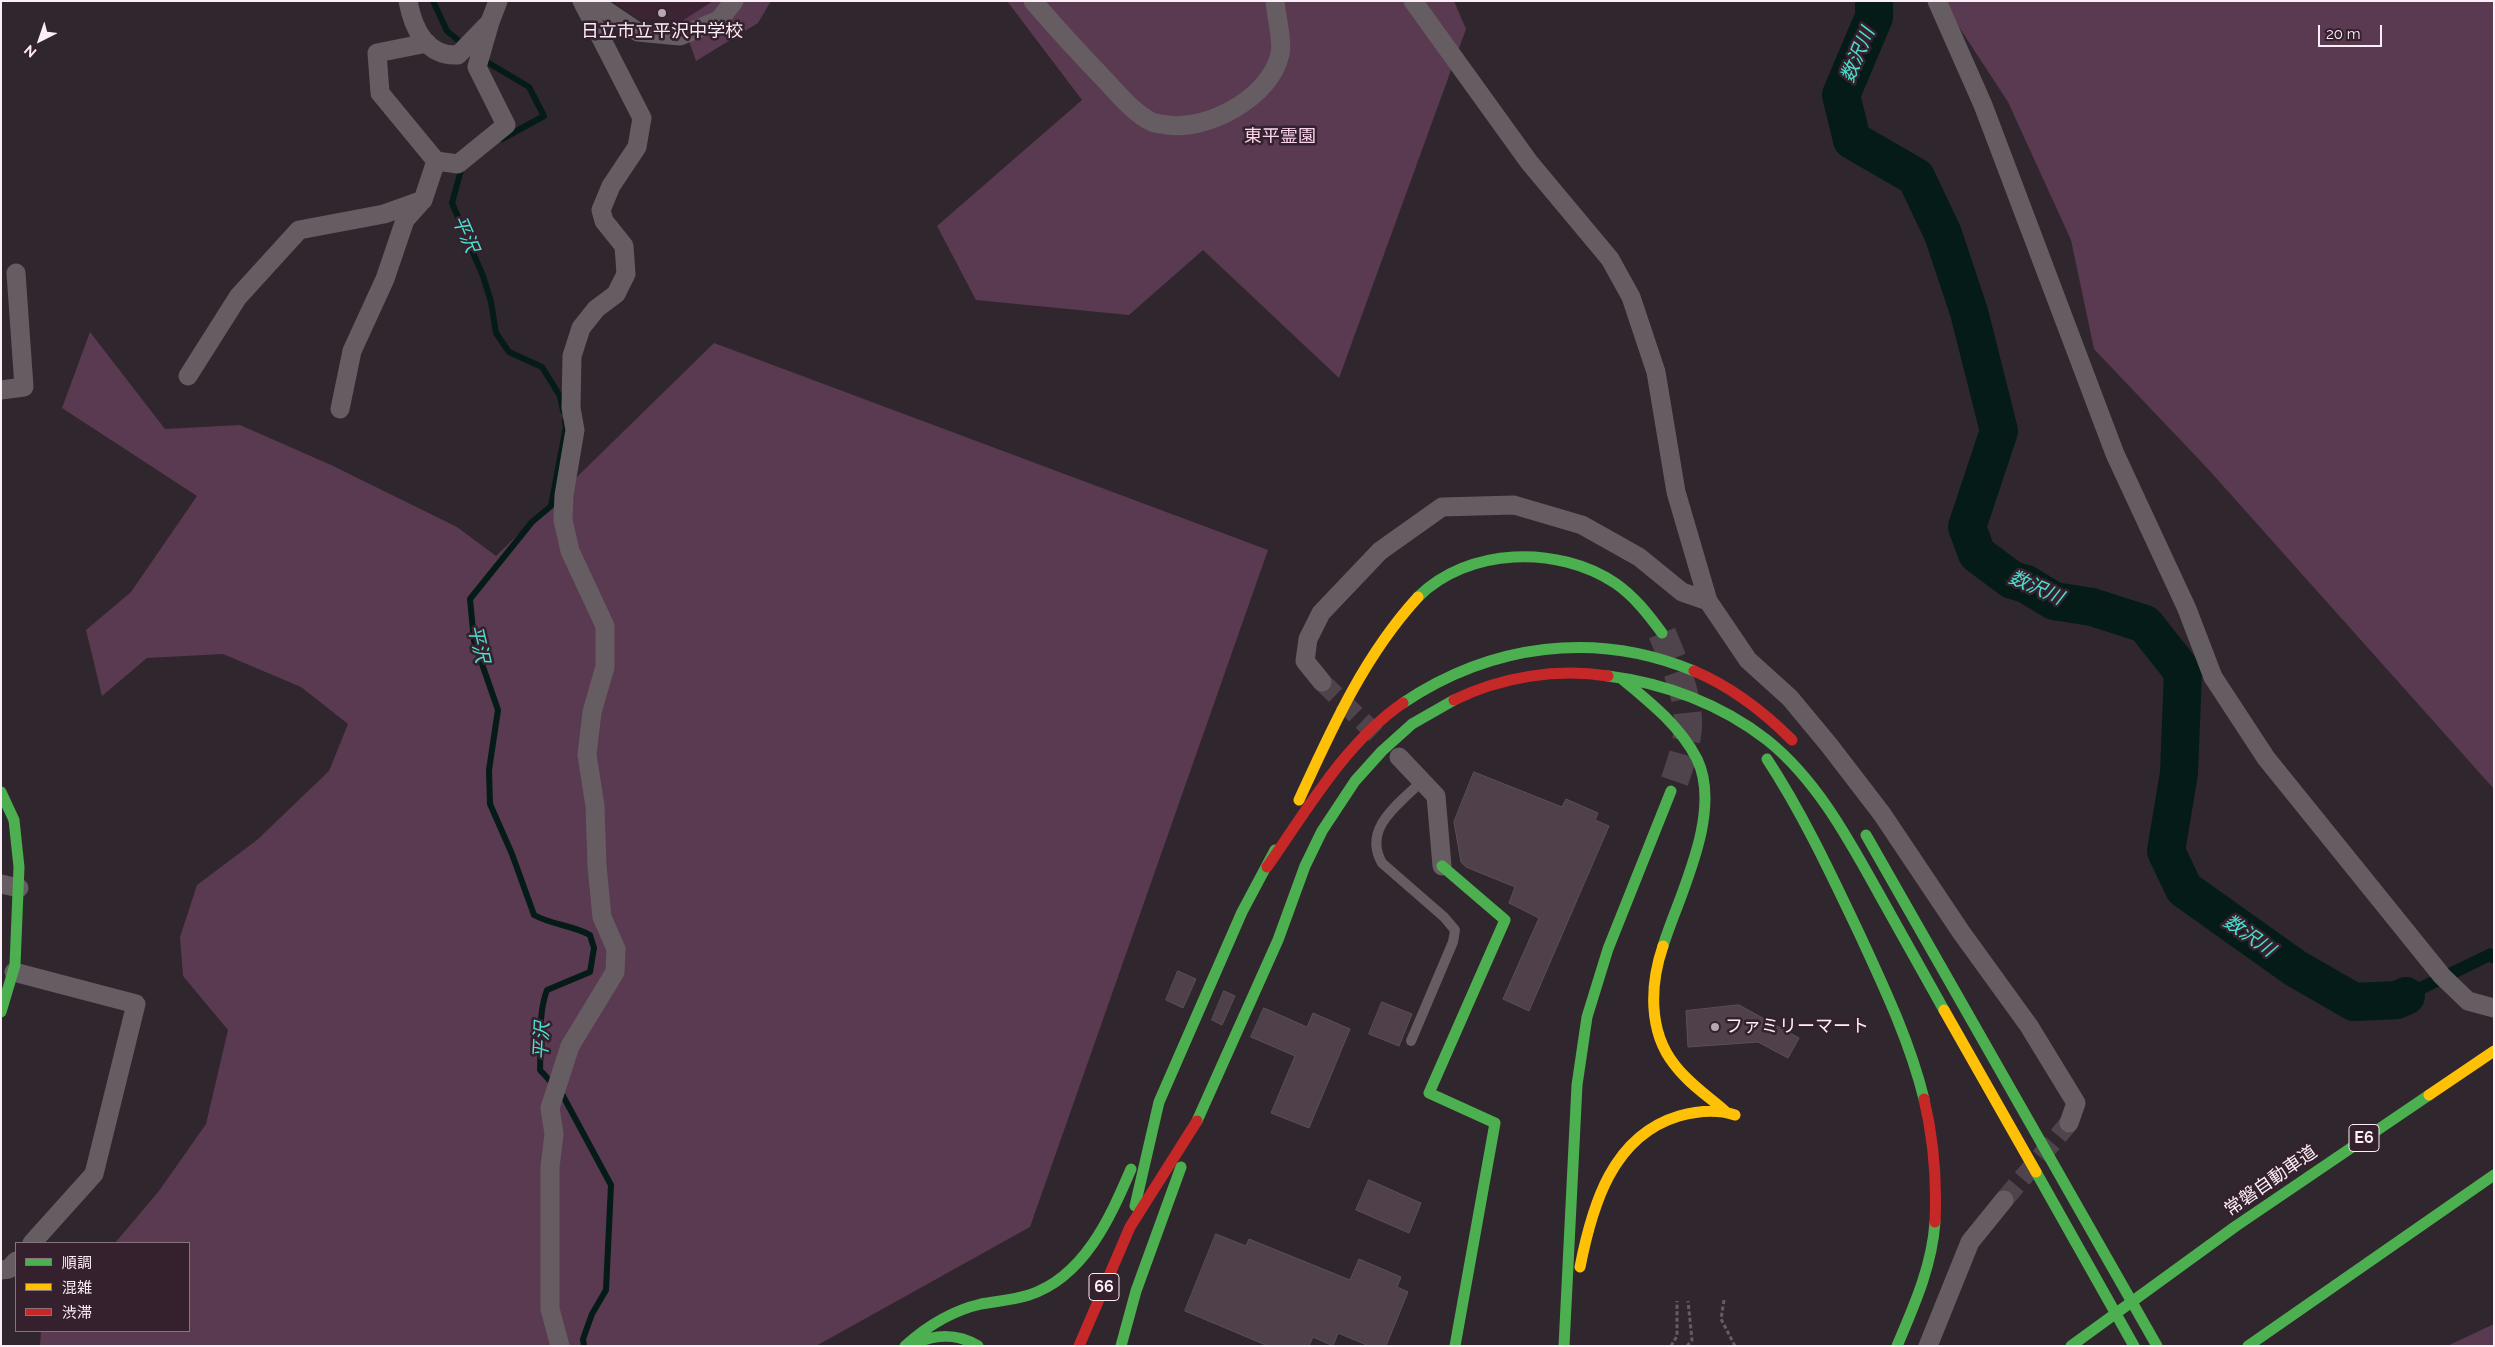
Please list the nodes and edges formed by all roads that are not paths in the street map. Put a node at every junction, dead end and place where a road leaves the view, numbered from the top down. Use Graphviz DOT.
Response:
graph roads {
  1 [pos="408,1"];
  2 [pos="498,1"];
  3 [pos="582,1"];
  4 [pos="592,1"];
  5 [pos="734,1"];
  6 [pos="1033,1"];
  7 [pos="1275,1"];
  8 [pos="1413,1"];
  9 [pos="1937,1"];
  10 [pos="427,43"];
  11 [pos="478,44"];
  12 [pos="436,161"];
  13 [pos="423,200"];
  14 [pos="16,273"];
  15 [pos="188,376"];
  16 [pos="1,390"];
  17 [pos="340,409"];
  18 [pos="1708,601"];
  19 [pos="1662,633"];
  20 [pos="1617,674"];
  21 [pos="1322,682"];
  22 [pos="1726,715"];
  23 [pos="1799,746"];
  24 [pos="1400,757"];
  25 [pos="1422,781"];
  26 [pos="1671,791"];
  27 [pos="1,792"];
  28 [pos="1859,824"];
  29 [pos="1442,866"];
  30 [pos="1267,867"];
  31 [pos="10,886"];
  32 [pos="14,972"];
  33 [pos="2494,1008"];
  34 [pos="1,1012"];
  35 [pos="1411,1041"];
  36 [pos="2494,1051"];
  37 [pos="1159,1102"];
  38 [pos="1725,1111"];
  39 [pos="1739,1116"];
  40 [pos="1198,1119"];
  41 [pos="2069,1123"];
  42 [pos="2494,1176"];
  43 [pos="2004,1200"];
  44 [pos="1130,1228"];
  45 [pos="33,1242"];
  46 [pos="15,1262"];
  47 [pos="2184,1263"];
  48 [pos="1,1270"];
  49 [pos="2304,1306"];
  50 [pos="1564,1332"];
  51 [pos="2059,1341"];
  52 [pos="560,1346"];
  53 [pos="905,1346"];
  54 [pos="910,1346"];
  55 [pos="978,1346"];
  56 [pos="1079,1346"];
  57 [pos="1121,1346"];
  58 [pos="1455,1346"];
  59 [pos="1564,1346"];
  60 [pos="1896,1346"];
  61 [pos="1928,1346"];
  62 [pos="2071,1346"];
  63 [pos="2134,1346"];
  64 [pos="2158,1346"];
  65 [pos="2248,1346"];
  66 [pos="2258,1346"];
  1 -- 10 [label="street"];
  2 -- 11 [label="street"];
  3 -- 52 [label="street"];
  4 -- 5 [label="street"];
  6 -- 7 [label="street"];
  8 -- 18 [label="street"];
  9 -- 33 [label="street"];
  10 -- 11 [label="street"];
  10 -- 12 [label="street"];
  11 -- 12 [label="street"];
  12 -- 13 [label="street"];
  13 -- 15 [label="street"];
  13 -- 17 [label="street"];
  14 -- 16 [label="street"];
  18 -- 21 [label="street"];
  18 -- 41 [label="street"];
  19 -- 30 [label="main road"];
  20 -- 22 [label="main road"];
  20 -- 38 [label="main road"];
  20 -- 40 [label="main road"];
  22 -- 60 [label="main road"];
  22 -- 63 [label="main road"];
  23 -- 30 [label="main road"];
  24 -- 25 [label="street"];
  25 -- 29 [label="street"];
  25 -- 35 [label="lane"];
  26 -- 50 [label="main road"];
  27 -- 31 [label="main road"];
  28 -- 64 [label="main road"];
  29 -- 58 [label="main road"];
  30 -- 37 [label="main road"];
  31 -- 32 [label="main road"];
  32 -- 34 [label="main road"];
  32 -- 45 [label="street"];
  36 -- 47 [label="main road, 常磐自動車道 / E6"];
  37 -- 44 [label="main road"];
  37 -- 53 [label="main road"];
  38 -- 39 [label="main road"];
  38 -- 50 [label="main road"];
  40 -- 44 [label="main road"];
  40 -- 57 [label="main road"];
  42 -- 49 [label="main road"];
  43 -- 61 [label="street"];
  44 -- 56 [label="main road, 66"];
  46 -- 48 [label="street"];
  47 -- 51 [label="main road"];
  47 -- 62 [label="main road, 常磐自動車道 / E6"];
  49 -- 65 [label="main road"];
  49 -- 66 [label="main road"];
  50 -- 59 [label="main road"];
  54 -- 55 [label="main road"];
}
